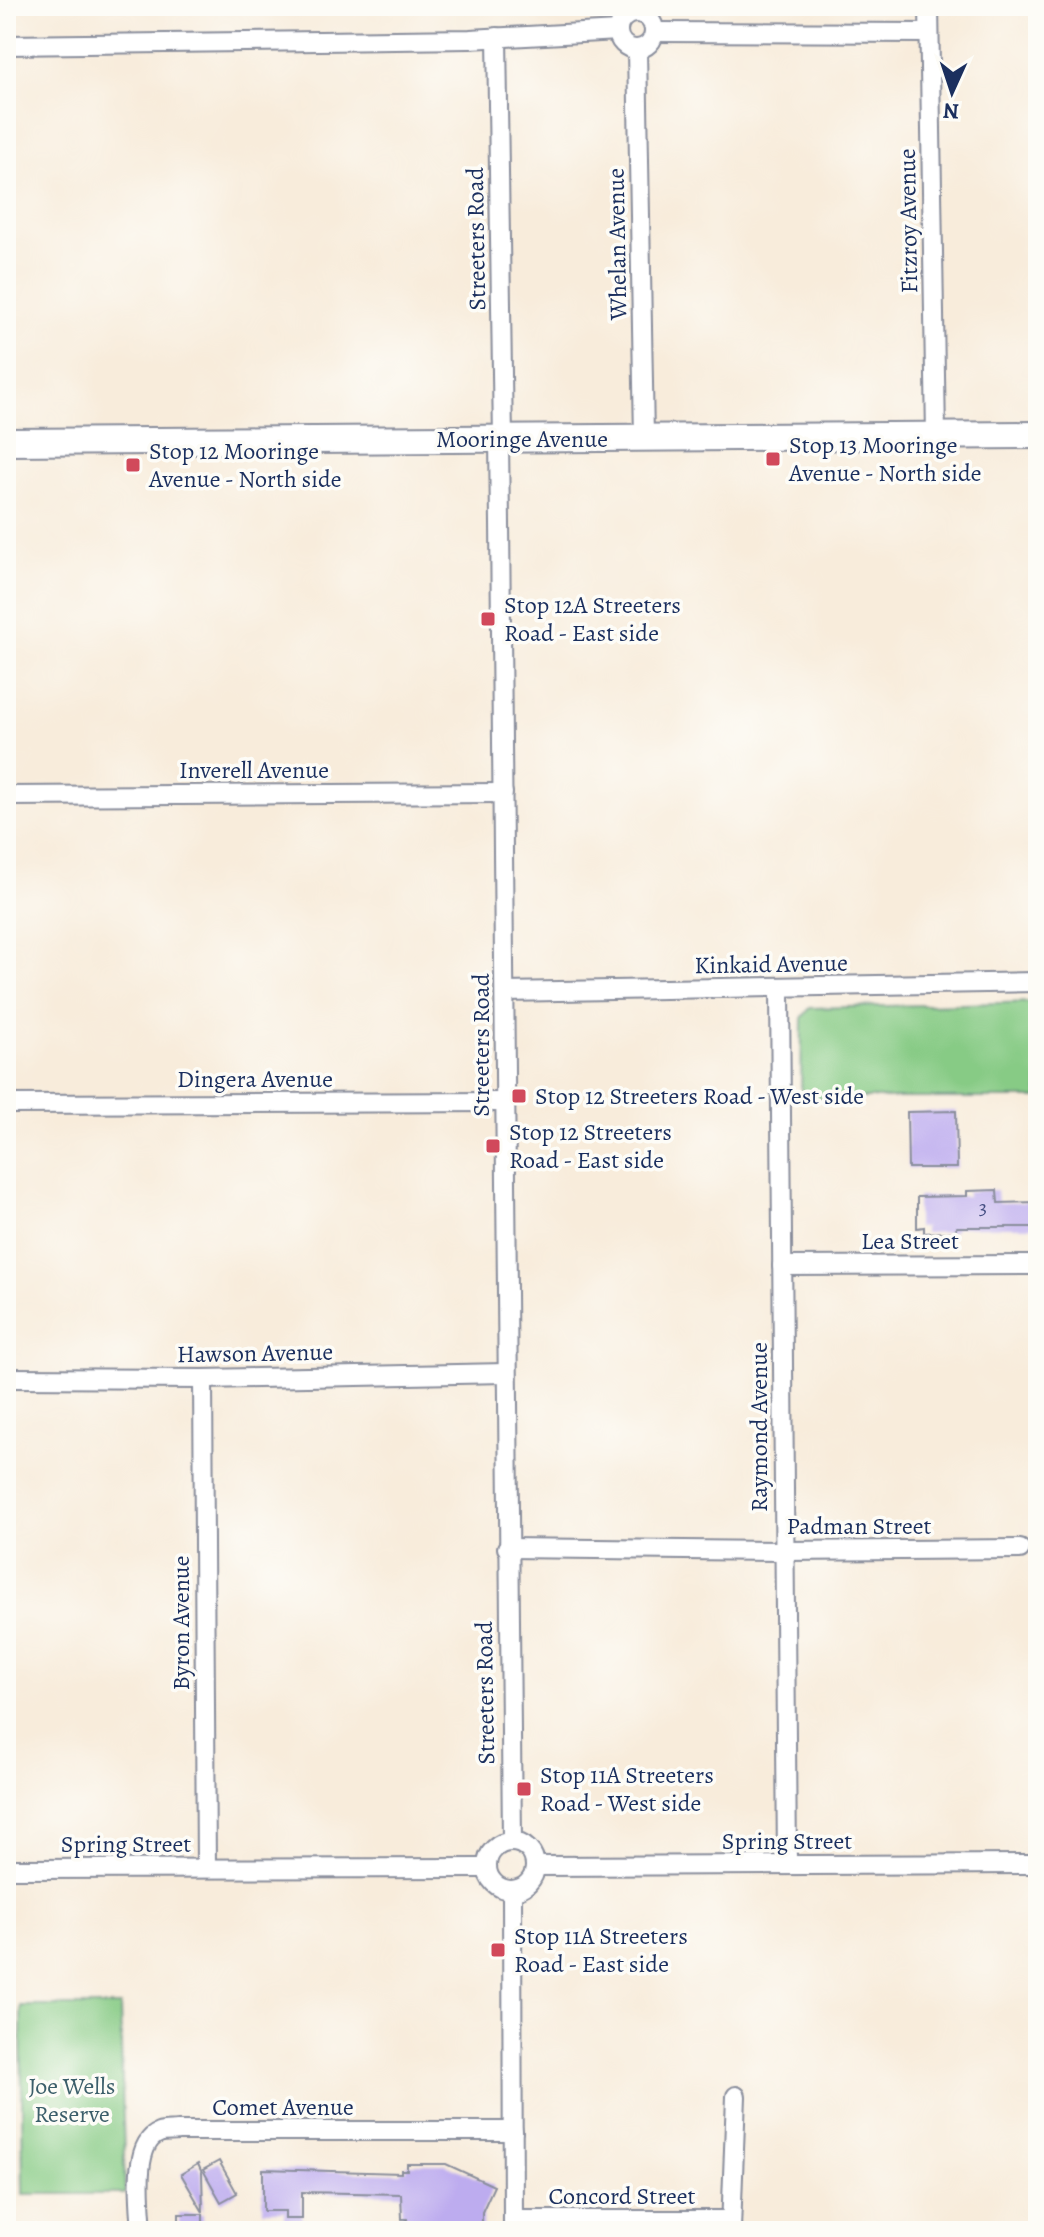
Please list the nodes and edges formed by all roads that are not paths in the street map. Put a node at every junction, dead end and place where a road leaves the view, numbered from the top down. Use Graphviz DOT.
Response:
graph roads {
  1 [pos="929,6"];
  2 [pos="637,10"];
  3 [pos="618,31"];
  4 [pos="654,32"];
  5 [pos="929,33"];
  6 [pos="497,37"];
  7 [pos="6,45"];
  8 [pos="637,49"];
  9 [pos="1038,435"];
  10 [pos="936,436"];
  11 [pos="644,438"];
  12 [pos="501,440"];
  13 [pos="6,442"];
  14 [pos="503,793"];
  15 [pos="6,796"];
  16 [pos="1038,982"];
  17 [pos="780,988"];
  18 [pos="505,992"];
  19 [pos="505,1102"];
  20 [pos="6,1104"];
  21 [pos="1038,1265"];
  22 [pos="782,1266"];
  23 [pos="506,1373"];
  24 [pos="6,1378"];
  25 [pos="203,1379"];
  26 [pos="507,1548"];
  27 [pos="1020,1549"];
  28 [pos="784,1551"];
  29 [pos="512,1842"];
  30 [pos="1038,1864"];
  31 [pos="787,1865"];
  32 [pos="536,1866"];
  33 [pos="206,1868"];
  34 [pos="487,1868"];
  35 [pos="6,1869"];
  36 [pos="512,1891"];
  37 [pos="736,2096"];
  38 [pos="513,2131"];
  39 [pos="731,2225"];
  40 [pos="513,2226"];
  41 [pos="142,2231"];
  1 -- 5 [label="street, Fitzroy Avenue"];
  2 -- 3 [label="street"];
  2 -- 4 [label="street"];
  3 -- 6 [label="street"];
  3 -- 8 [label="street"];
  4 -- 5 [label="street"];
  4 -- 8 [label="street"];
  5 -- 10 [label="street, Fitzroy Avenue"];
  6 -- 7 [label="street"];
  6 -- 12 [label="street, Streeters Road"];
  8 -- 11 [label="street, Whelan Avenue"];
  9 -- 10 [label="street, Mooringe Avenue"];
  10 -- 11 [label="street, Mooringe Avenue"];
  11 -- 12 [label="street, Mooringe Avenue"];
  12 -- 13 [label="street, Mooringe Avenue"];
  12 -- 14 [label="street, Streeters Road"];
  14 -- 15 [label="street, Inverell Avenue"];
  14 -- 18 [label="street, Streeters Road"];
  16 -- 17 [label="street, Kinkaid Avenue"];
  17 -- 18 [label="street, Kinkaid Avenue"];
  17 -- 22 [label="street, Raymond Avenue"];
  18 -- 19 [label="street, Streeters Road"];
  19 -- 20 [label="street, Dingera Avenue"];
  19 -- 23 [label="street, Streeters Road"];
  21 -- 22 [label="street, Lea Street"];
  22 -- 28 [label="street, Raymond Avenue"];
  23 -- 25 [label="street, Hawson Avenue"];
  23 -- 26 [label="street, Streeters Road"];
  24 -- 25 [label="street, Hawson Avenue"];
  25 -- 33 [label="street, Byron Avenue"];
  26 -- 28 [label="street, Padman Street"];
  26 -- 29 [label="street, Streeters Road"];
  27 -- 28 [label="street, Padman Street"];
  28 -- 31 [label="street, Raymond Avenue"];
  29 -- 32 [label="street"];
  29 -- 34 [label="street"];
  30 -- 31 [label="street, Spring Street"];
  31 -- 32 [label="street, Spring Street"];
  32 -- 36 [label="street"];
  33 -- 34 [label="street, Spring Street"];
  33 -- 35 [label="street, Spring Street"];
  34 -- 36 [label="street"];
  36 -- 38 [label="street"];
  37 -- 39 [label="street"];
  38 -- 40 [label="street"];
  38 -- 41 [label="street, Comet Avenue"];
  39 -- 40 [label="street, Concord Street"];
}
